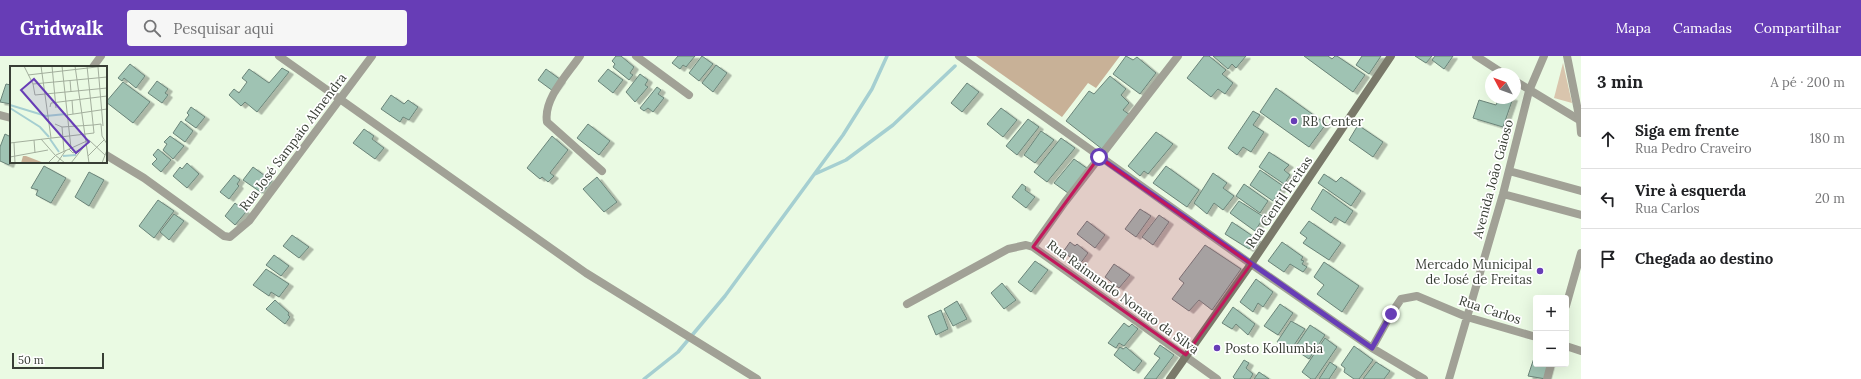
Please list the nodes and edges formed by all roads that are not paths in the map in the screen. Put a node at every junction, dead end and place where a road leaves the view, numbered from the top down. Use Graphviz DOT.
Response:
graph roads {
  1 [pos="101,56"];
  2 [pos="279,56"];
  3 [pos="372,56"];
  4 [pos="580,56"];
  5 [pos="636,56"];
  6 [pos="959,56"];
  7 [pos="1178,56"];
  8 [pos="1391,56"];
  9 [pos="1476,56"];
  10 [pos="1544,56"];
  11 [pos="1567,56"];
  12 [pos="94,66"];
  13 [pos="1495,68"];
  14 [pos="1521,86"];
  15 [pos="1529,91"];
  16 [pos="688,94"];
  17 [pos="340,99"];
  18 [pos="0,115"];
  19 [pos="10,118"];
  20 [pos="1580,121"];
  21 [pos="1581,134"];
  22 [pos="107,156"];
  23 [pos="1099,157"];
  24 [pos="602,171"];
  25 [pos="1509,172"];
  26 [pos="1581,191"];
  27 [pos="1503,194"];
  28 [pos="1581,214"];
  29 [pos="1033,247"];
  30 [pos="1581,253"];
  31 [pos="1251,264"];
  32 [pos="1569,295"];
  33 [pos="907,304"];
  34 [pos="1467,317"];
  35 [pos="1533,336"];
  36 [pos="1569,347"];
  37 [pos="1372,348"];
  38 [pos="1581,351"];
  39 [pos="1186,355"];
  40 [pos="1550,367"];
  41 [pos="757,379"];
  42 [pos="1170,379"];
  43 [pos="1217,379"];
  44 [pos="1424,379"];
  45 [pos="1448,379"];
  46 [pos="1547,379"];
  1 -- 12 [label="street"];
  2 -- 17 [label="street"];
  3 -- 17 [label="street, Rua José Sampaio Almendra"];
  4 -- 24 [label="street"];
  5 -- 16 [label="street"];
  6 -- 23 [label="street"];
  7 -- 23 [label="street"];
  8 -- 31 [label="main road, Rua Gentil Freitas"];
  9 -- 13 [label="street"];
  10 -- 15 [label="street, Avenida João Gaioso"];
  11 -- 20 [label="street"];
  14 -- 15 [label="street"];
  15 -- 20 [label="street"];
  15 -- 25 [label="street, Avenida João Gaioso"];
  17 -- 22 [label="street, Rua José Sampaio Almendra"];
  17 -- 41 [label="street"];
  18 -- 19 [label="street"];
  20 -- 21 [label="street"];
  23 -- 29 [label="street"];
  23 -- 31 [label="street"];
  25 -- 26 [label="street"];
  25 -- 27 [label="street, Avenida João Gaioso"];
  27 -- 28 [label="street"];
  27 -- 34 [label="street, Avenida João Gaioso"];
  29 -- 33 [label="street, Rua Raimundo Nonato da Silva"];
  29 -- 39 [label="street, Rua Raimundo Nonato da Silva"];
  30 -- 32 [label="street"];
  31 -- 37 [label="street"];
  31 -- 39 [label="main road, Rua Gentil Freitas"];
  34 -- 35 [label="street, Rua Carlos"];
  34 -- 37 [label="street, Rua Carlos"];
  34 -- 45 [label="street, Avenida João Gaioso"];
  36 -- 38 [label="street"];
  37 -- 44 [label="street"];
  39 -- 42 [label="main road, Rua Gentil Freitas"];
  39 -- 43 [label="street, Rua Raimundo Nonato da Silva"];
  40 -- 46 [label="street"];
}
